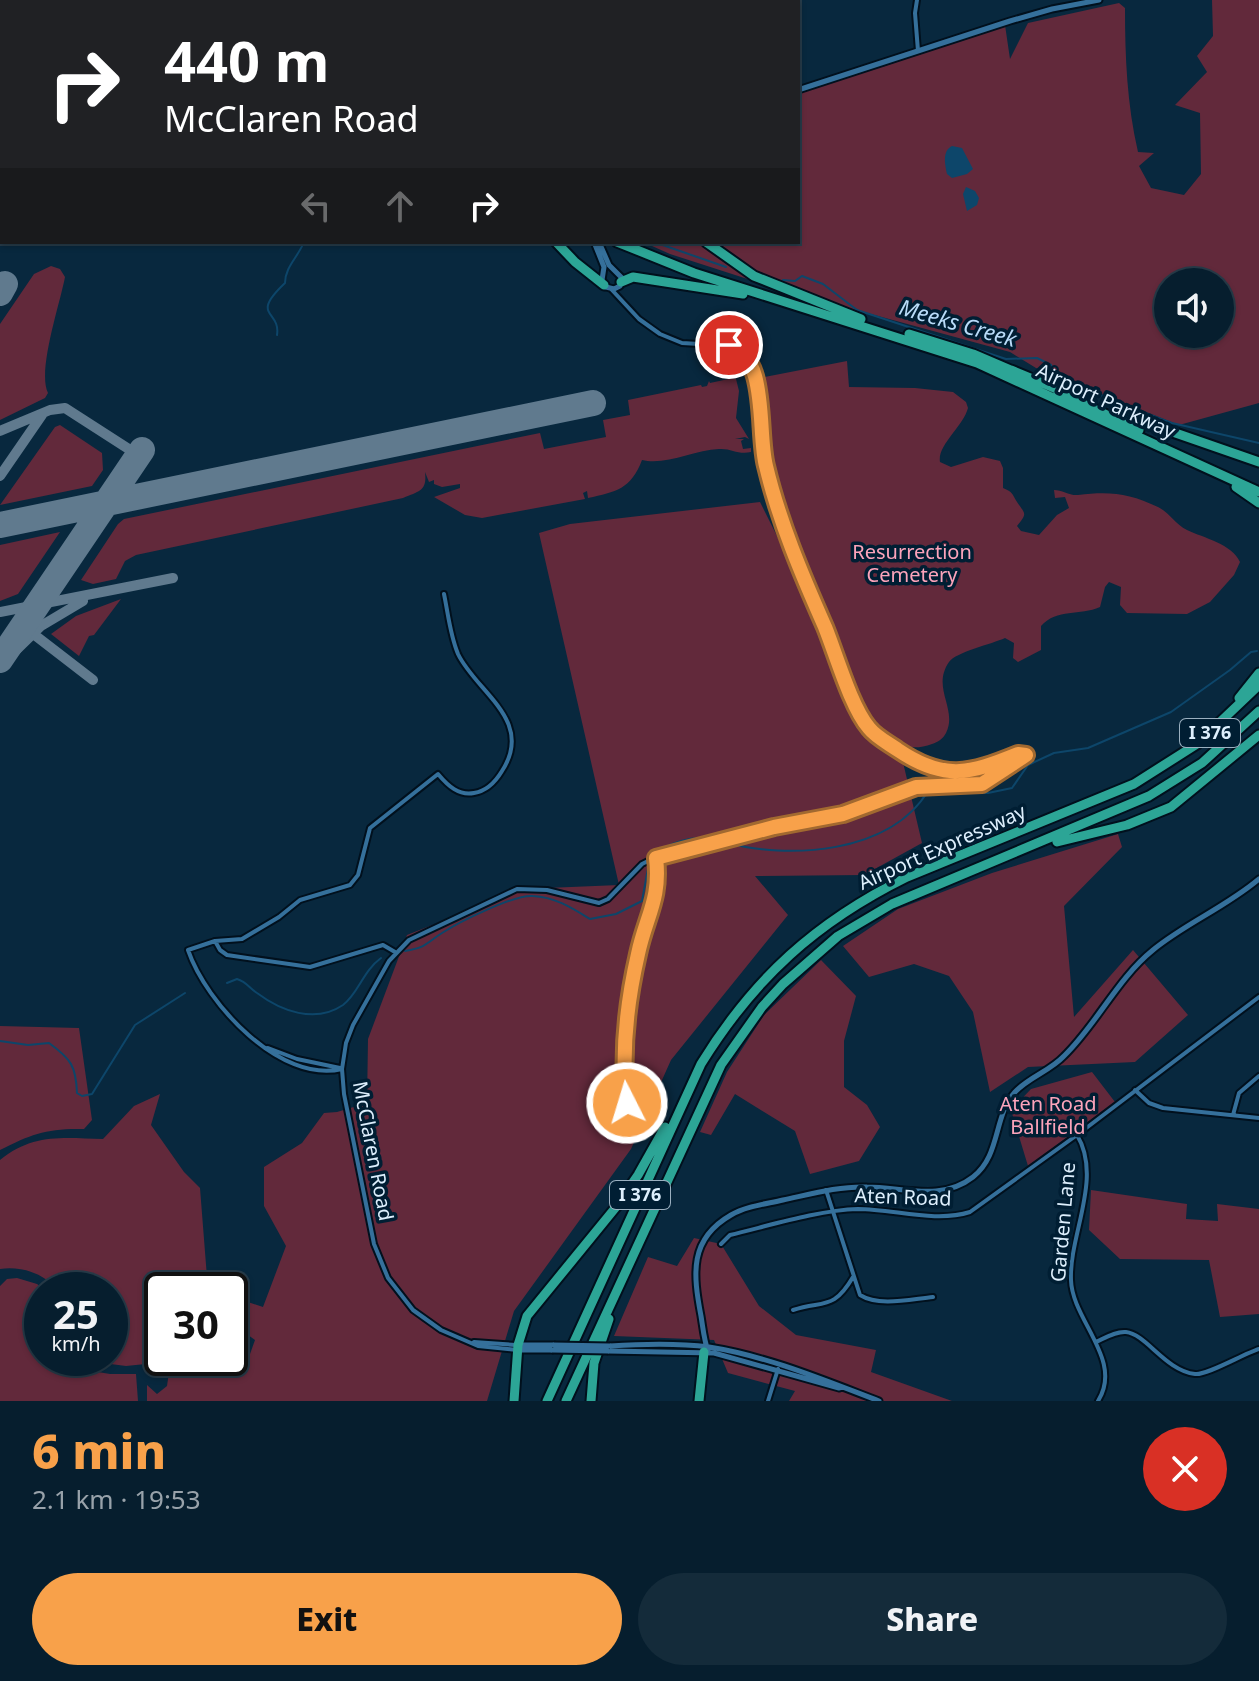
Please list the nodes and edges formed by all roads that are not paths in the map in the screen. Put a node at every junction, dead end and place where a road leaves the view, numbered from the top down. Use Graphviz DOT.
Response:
graph roads {
  1 [pos="917,0"];
  2 [pos="1099,0"];
  3 [pos="918,51"];
  4 [pos="800,89"];
  5 [pos="558,244"];
  6 [pos="598,244"];
  7 [pos="622,244"];
  8 [pos="634,244"];
  9 [pos="709,244"];
  10 [pos="600,252"];
  11 [pos="620,284"];
  12 [pos="608,287"];
  13 [pos="624,300"];
  14 [pos="868,321"];
  15 [pos="923,345"];
  16 [pos="999,365"];
  17 [pos="1126,431"];
  18 [pos="1259,462"];
  19 [pos="1259,485"];
  20 [pos="1259,492"];
  21 [pos="1259,503"];
  22 [pos="444,594"];
  23 [pos="1259,673"];
  24 [pos="1259,685"];
  25 [pos="1259,711"];
  26 [pos="1259,735"];
  27 [pos="1154,773"];
  28 [pos="656,858"];
  29 [pos="966,872"];
  30 [pos="1259,879"];
  31 [pos="215,941"];
  32 [pos="395,952"];
  33 [pos="748,997"];
  34 [pos="1259,997"];
  35 [pos="342,1069"];
  36 [pos="1259,1076"];
  37 [pos="1135,1090"];
  38 [pos="627,1103"];
  39 [pos="699,1108"];
  40 [pos="1233,1115"];
  41 [pos="1259,1118"];
  42 [pos="1077,1135"];
  43 [pos="826,1190"];
  44 [pos="833,1213"];
  45 [pos="721,1244"];
  46 [pos="854,1274"];
  47 [pos="933,1297"];
  48 [pos="793,1310"];
  49 [pos="1096,1342"];
  50 [pos="518,1347"];
  51 [pos="1259,1349"];
  52 [pos="706,1350"];
  53 [pos="778,1368"];
  54 [pos="514,1401"];
  55 [pos="547,1401"];
  56 [pos="566,1401"];
  57 [pos="591,1401"];
  58 [pos="701,1401"];
  59 [pos="768,1401"];
  60 [pos="879,1401"];
  61 [pos="1098,1401"];
  1 -- 3 [label="street"];
  2 -- 3 [label="street"];
  3 -- 4 [label="street"];
  5 -- 12 [label="highway"];
  6 -- 10 [label="street"];
  7 -- 15 [label="highway, Airport Parkway"];
  8 -- 14 [label="highway, Airport Parkway"];
  9 -- 14 [label="highway"];
  10 -- 11 [label="street"];
  10 -- 12 [label="street"];
  11 -- 12 [label="street"];
  11 -- 13 [label="street"];
  11 -- 15 [label="highway"];
  12 -- 13 [label="street"];
  13 -- 28 [label="street, McClaren Road"];
  14 -- 16 [label="highway, Airport Parkway"];
  15 -- 17 [label="highway, Airport Parkway"];
  16 -- 18 [label="highway"];
  16 -- 19 [label="highway, Airport Parkway"];
  17 -- 20 [label="highway, Airport Parkway"];
  17 -- 21 [label="highway"];
  22 -- 31 [label="street"];
  23 -- 27 [label="highway"];
  24 -- 27 [label="highway, Airport Expressway / I 376"];
  25 -- 29 [label="highway, Airport Expressway / I 376"];
  26 -- 29 [label="highway"];
  27 -- 33 [label="highway, Airport Expressway / I 376"];
  28 -- 32 [label="street, McClaren Road"];
  28 -- 38 [label="street"];
  29 -- 39 [label="highway, Airport Expressway / I 376"];
  30 -- 43 [label="street"];
  31 -- 32 [label="street"];
  31 -- 35 [label="street"];
  32 -- 35 [label="street, McClaren Road"];
  33 -- 50 [label="highway"];
  33 -- 55 [label="highway, Airport Expressway / I 376"];
  34 -- 37 [label="street, Aten Road"];
  35 -- 50 [label="street, McClaren Road"];
  36 -- 40 [label="street"];
  37 -- 40 [label="street"];
  37 -- 42 [label="street, Aten Road"];
  39 -- 56 [label="highway, Airport Expressway / I 376"];
  39 -- 57 [label="highway"];
  40 -- 41 [label="street"];
  42 -- 44 [label="street, Aten Road"];
  42 -- 49 [label="street, Garden Lane"];
  43 -- 44 [label="street"];
  43 -- 52 [label="street"];
  44 -- 45 [label="street, Aten Road"];
  44 -- 46 [label="street"];
  46 -- 47 [label="street"];
  46 -- 48 [label="street"];
  49 -- 51 [label="street"];
  49 -- 61 [label="street, Garden Lane"];
  50 -- 52 [label="street, McClaren Road, bridge"];
  50 -- 54 [label="highway"];
  52 -- 53 [label="street, McClaren Road"];
  52 -- 58 [label="highway"];
  53 -- 59 [label="street"];
  53 -- 60 [label="street, McClaren Road"];
}
